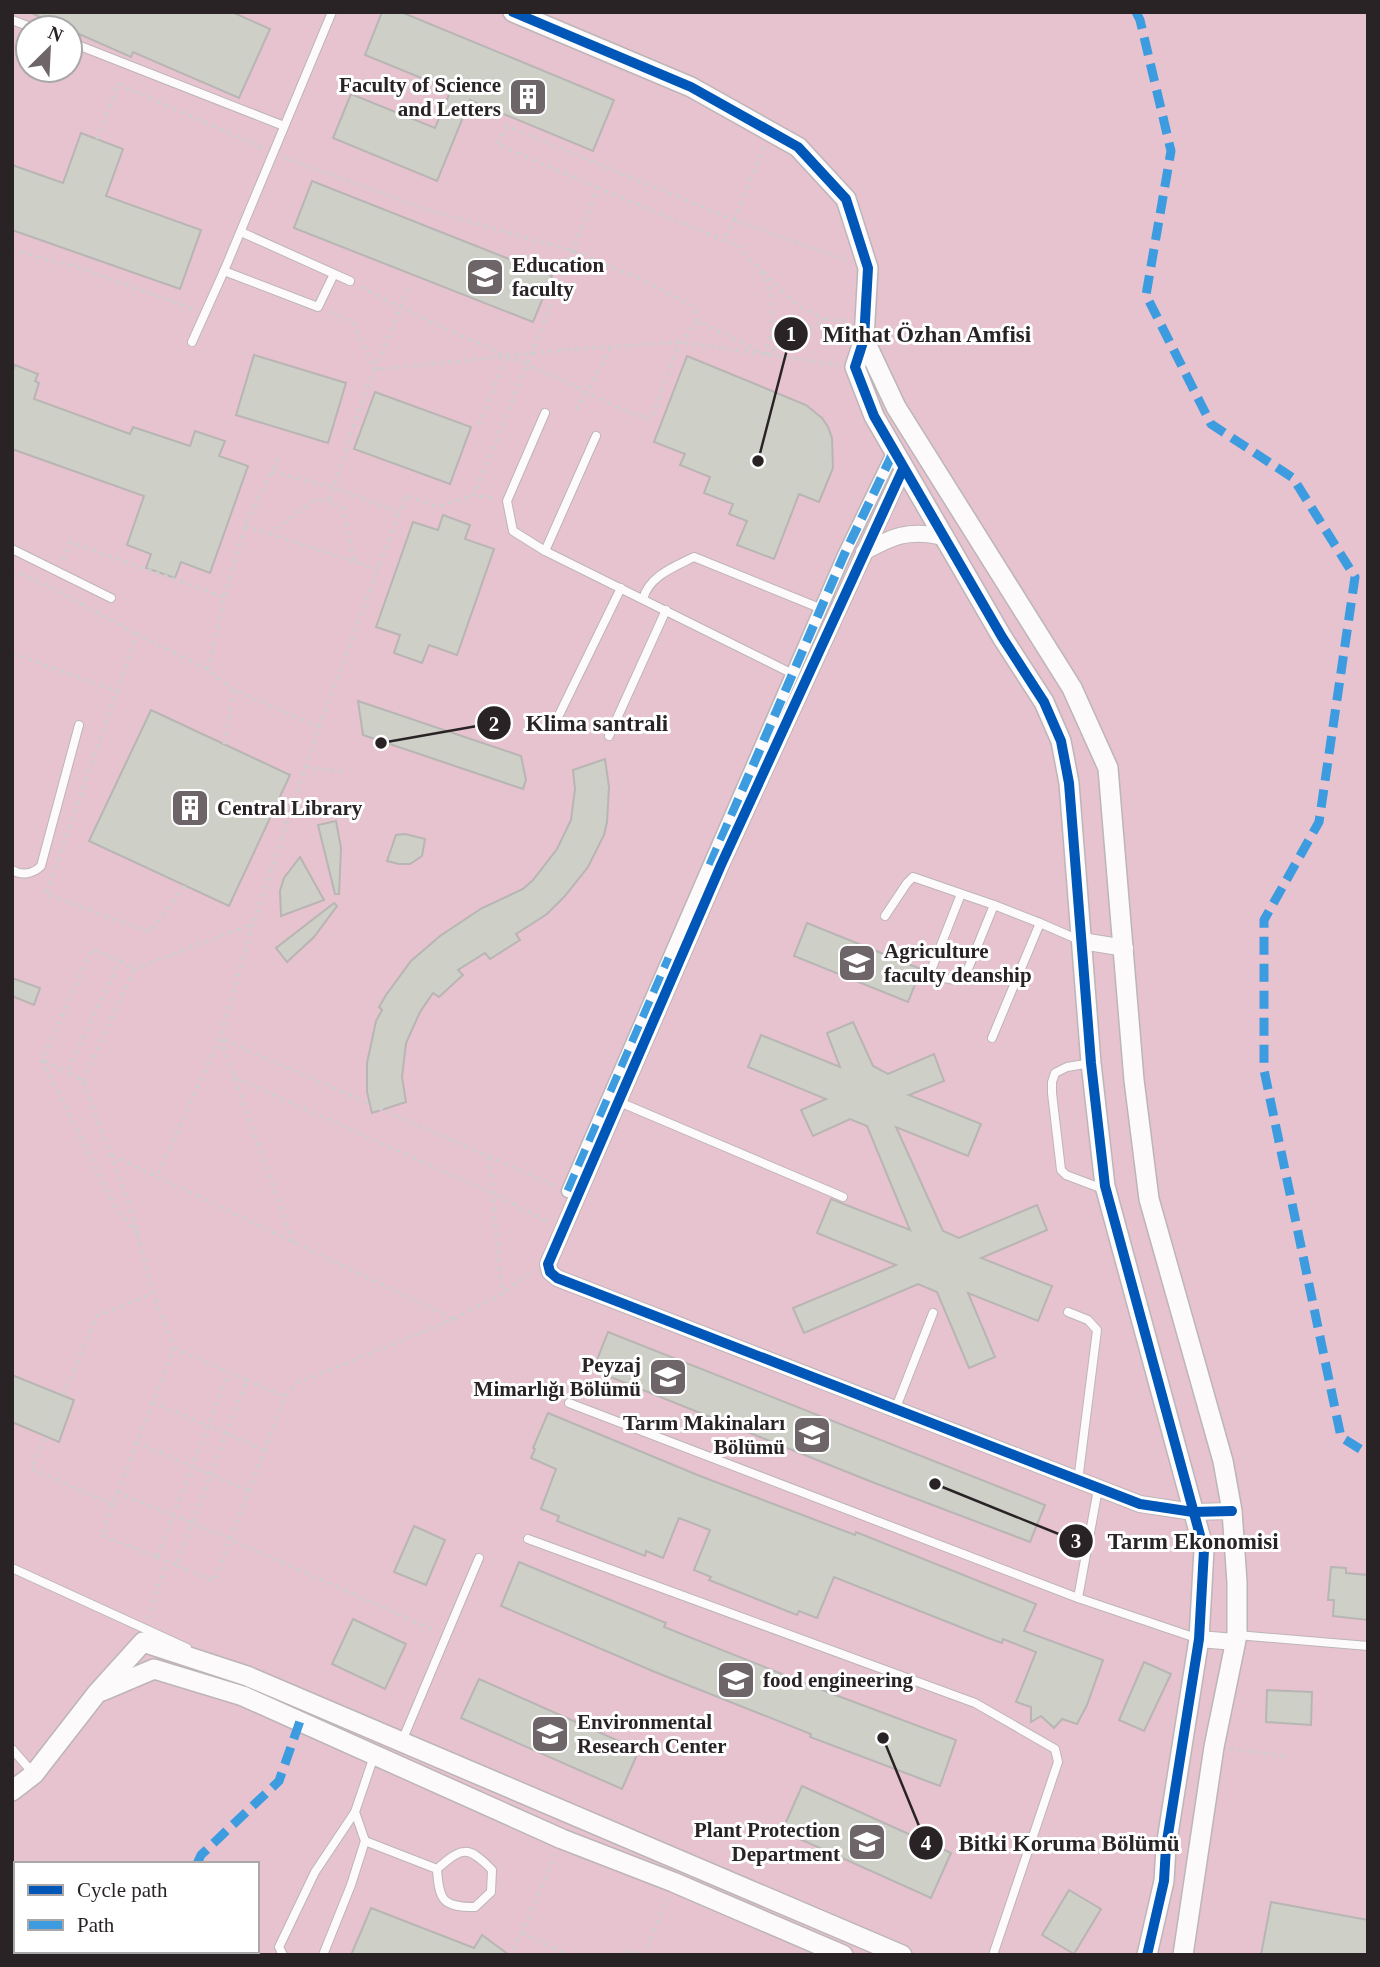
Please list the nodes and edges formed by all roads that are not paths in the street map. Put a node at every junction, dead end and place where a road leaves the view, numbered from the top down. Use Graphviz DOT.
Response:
graph roads {
  1 [pos="332,12"];
  2 [pos="513,12"];
  3 [pos="84,48"];
  4 [pos="284,126"];
  5 [pos="241,232"];
  6 [pos="224,271"];
  7 [pos="334,274"];
  8 [pos="350,281"];
  9 [pos="864,339"];
  10 [pos="192,342"];
  11 [pos="545,413"];
  12 [pos="596,436"];
  13 [pos="898,461"];
  14 [pos="943,537"];
  15 [pos="12,550"];
  16 [pos="545,551"];
  17 [pos="864,552"];
  18 [pos="621,588"];
  19 [pos="111,598"];
  20 [pos="643,599"];
  21 [pos="822,609"];
  22 [pos="666,610"];
  23 [pos="793,674"];
  24 [pos="559,715"];
  25 [pos="79,725"];
  26 [pos="609,736"];
  27 [pos="12,870"];
  28 [pos="961,894"];
  29 [pos="994,905"];
  30 [pos="885,916"];
  31 [pos="1040,923"];
  32 [pos="1082,941"];
  33 [pos="1125,948"];
  34 [pos="992,1038"];
  35 [pos="1091,1063"];
  36 [pos="617,1101"];
  37 [pos="568,1191"];
  38 [pos="1107,1191"];
  39 [pos="842,1197"];
  40 [pos="1068,1312"];
  41 [pos="933,1313"];
  42 [pos="569,1404"];
  43 [pos="895,1409"];
  44 [pos="1078,1481"];
  45 [pos="1098,1489"];
  46 [pos="1232,1511"];
  47 [pos="1193,1512"];
  48 [pos="528,1539"];
  49 [pos="479,1558"];
  50 [pos="12,1568"];
  51 [pos="1078,1598"];
  52 [pos="1199,1639"];
  53 [pos="1236,1639"];
  54 [pos="1368,1646"];
  55 [pos="247,1676"];
  56 [pos="97,1693"];
  57 [pos="402,1741"];
  58 [pos="12,1749"];
  59 [pos="374,1754"];
  60 [pos="34,1774"];
  61 [pos="12,1791"];
  62 [pos="355,1812"];
  63 [pos="365,1841"];
  64 [pos="437,1869"];
  65 [pos="283,1955"];
  66 [pos="323,1955"];
  67 [pos="843,1955"];
  68 [pos="902,1955"];
  69 [pos="993,1955"];
  70 [pos="1147,1955"];
  71 [pos="1183,1955"];
  1 -- 4 [label="lane"];
  2 -- 9 [label="street"];
  3 -- 4 [label="lane"];
  4 -- 5 [label="lane"];
  5 -- 6 [label="lane"];
  5 -- 7 [label="lane"];
  6 -- 7 [label="lane"];
  6 -- 10 [label="lane"];
  7 -- 8 [label="lane"];
  9 -- 13 [label="street"];
  9 -- 33 [label="street"];
  11 -- 16 [label="lane"];
  12 -- 16 [label="lane"];
  13 -- 14 [label="street"];
  13 -- 17 [label="street"];
  13 -- 21 [label="street"];
  14 -- 17 [label="street"];
  14 -- 32 [label="street"];
  15 -- 19 [label="lane"];
  16 -- 18 [label="lane"];
  17 -- 36 [label="street"];
  18 -- 20 [label="lane"];
  18 -- 24 [label="lane"];
  20 -- 21 [label="lane"];
  20 -- 22 [label="lane"];
  21 -- 23 [label="street"];
  22 -- 23 [label="lane"];
  22 -- 26 [label="lane"];
  23 -- 37 [label="street"];
  25 -- 27 [label="lane"];
  28 -- 29 [label="lane"];
  28 -- 29 [label="lane"];
  28 -- 30 [label="lane"];
  29 -- 31 [label="lane"];
  31 -- 32 [label="lane"];
  31 -- 34 [label="lane"];
  32 -- 33 [label="street"];
  32 -- 35 [label="street"];
  33 -- 46 [label="street"];
  35 -- 38 [label="street"];
  35 -- 38 [label="lane"];
  36 -- 39 [label="lane"];
  36 -- 43 [label="street"];
  38 -- 47 [label="street"];
  40 -- 44 [label="lane"];
  41 -- 43 [label="lane"];
  42 -- 51 [label="lane"];
  43 -- 44 [label="street"];
  44 -- 45 [label="street"];
  45 -- 47 [label="street"];
  45 -- 51 [label="lane"];
  46 -- 47 [label="street"];
  46 -- 53 [label="street"];
  47 -- 52 [label="street"];
  48 -- 69 [label="lane"];
  49 -- 57 [label="lane"];
  50 -- 55 [label="lane"];
  51 -- 52 [label="lane"];
  52 -- 53 [label="street"];
  52 -- 70 [label="street"];
  53 -- 54 [label="lane"];
  53 -- 71 [label="street"];
  55 -- 56 [label="street"];
  55 -- 57 [label="street"];
  56 -- 59 [label="street"];
  56 -- 60 [label="street"];
  57 -- 68 [label="street"];
  58 -- 60 [label="lane"];
  59 -- 62 [label="lane"];
  59 -- 67 [label="street"];
  60 -- 61 [label="street"];
  62 -- 63 [label="lane"];
  62 -- 65 [label="lane"];
  63 -- 64 [label="lane"];
  63 -- 66 [label="lane"];
  64 -- 64 [label="lane"];
}
